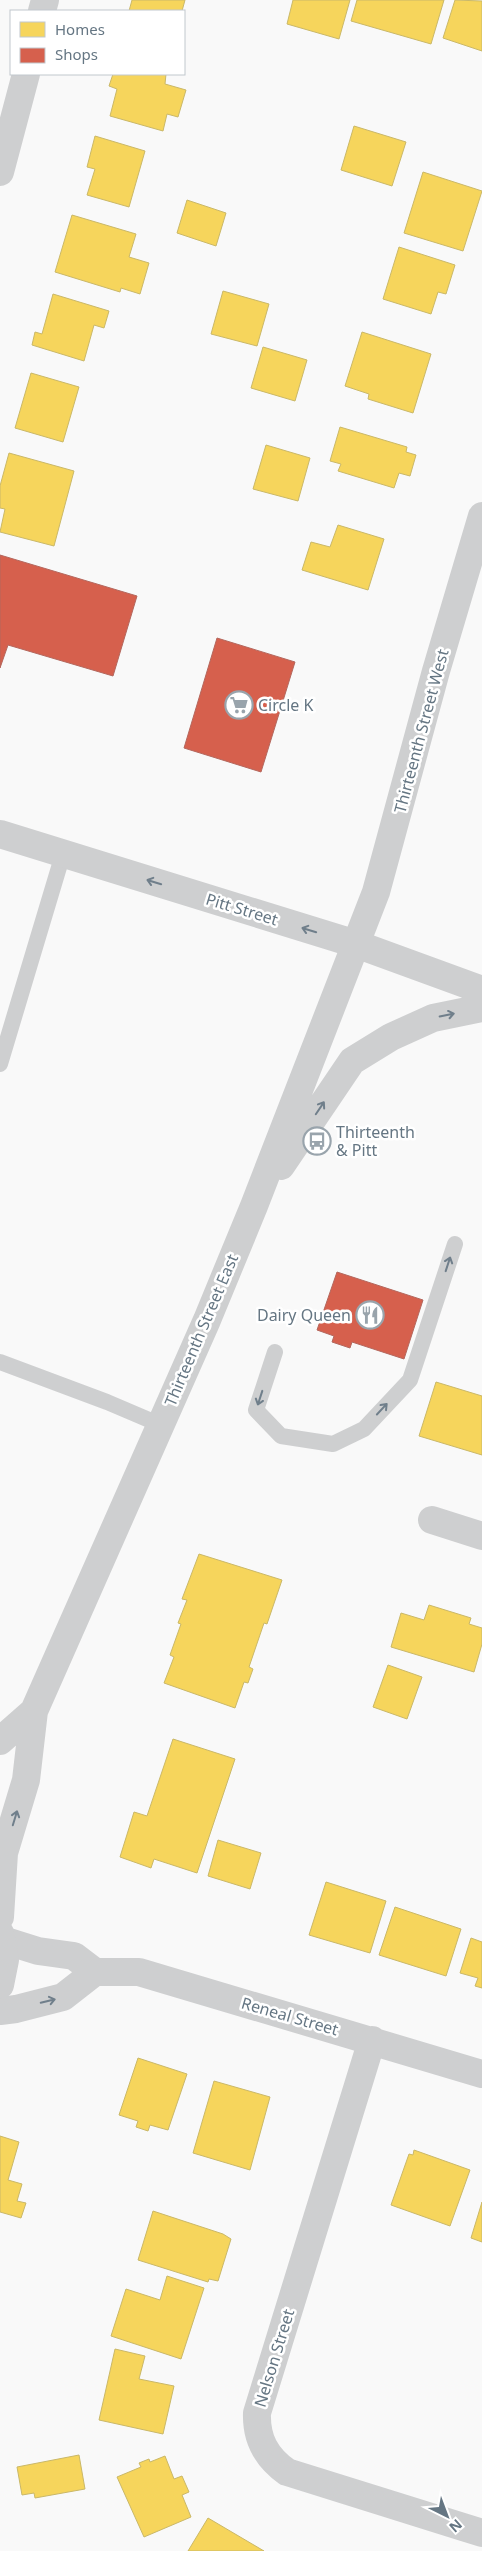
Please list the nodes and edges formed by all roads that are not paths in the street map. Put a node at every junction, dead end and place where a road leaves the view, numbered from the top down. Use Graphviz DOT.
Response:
graph roads {
  1 [pos="26,75"];
  2 [pos="0,172"];
  3 [pos="480,533"];
  4 [pos="0,834"];
  5 [pos="63,854"];
  6 [pos="356,944"];
  7 [pos="482,990"];
  8 [pos="482,1008"];
  9 [pos="0,1064"];
  10 [pos="254,1206"];
  11 [pos="455,1244"];
  12 [pos="275,1352"];
  13 [pos="0,1362"];
  14 [pos="161,1425"];
  15 [pos="432,1520"];
  16 [pos="482,1536"];
  17 [pos="34,1711"];
  18 [pos="0,1741"];
  19 [pos="1,1930"];
  20 [pos="95,1972"];
  21 [pos="0,1985"];
  22 [pos="0,2011"];
  23 [pos="372,2040"];
  24 [pos="482,2074"];
  25 [pos="482,2533"];
  1 -- 2 [label="street"];
  3 -- 6 [label="street, Thirteenth Street West"];
  4 -- 5 [label="street, Pitt Street"];
  6 -- 5 [label="street, Pitt Street, one-way"];
  5 -- 9 [label="lane"];
  6 -- 7 [label="street, Pitt Street"];
  6 -- 10 [label="street, Thirteenth Street East"];
  10 -- 8 [label="street, one-way"];
  10 -- 14 [label="street, Thirteenth Street East"];
  12 -- 11 [label="lane, one-way"];
  13 -- 14 [label="lane"];
  14 -- 17 [label="street, Thirteenth Street East"];
  15 -- 16 [label="street"];
  17 -- 18 [label="street, Thirteenth Street East"];
  19 -- 17 [label="street, Thirteenth Street East, one-way"];
  19 -- 20 [label="street"];
  19 -- 21 [label="street, Thirteenth Street East"];
  22 -- 20 [label="street, one-way"];
  20 -- 23 [label="street, Reneal Street"];
  23 -- 24 [label="street, Reneal Street"];
  23 -- 25 [label="street, Nelson Street"];
}
